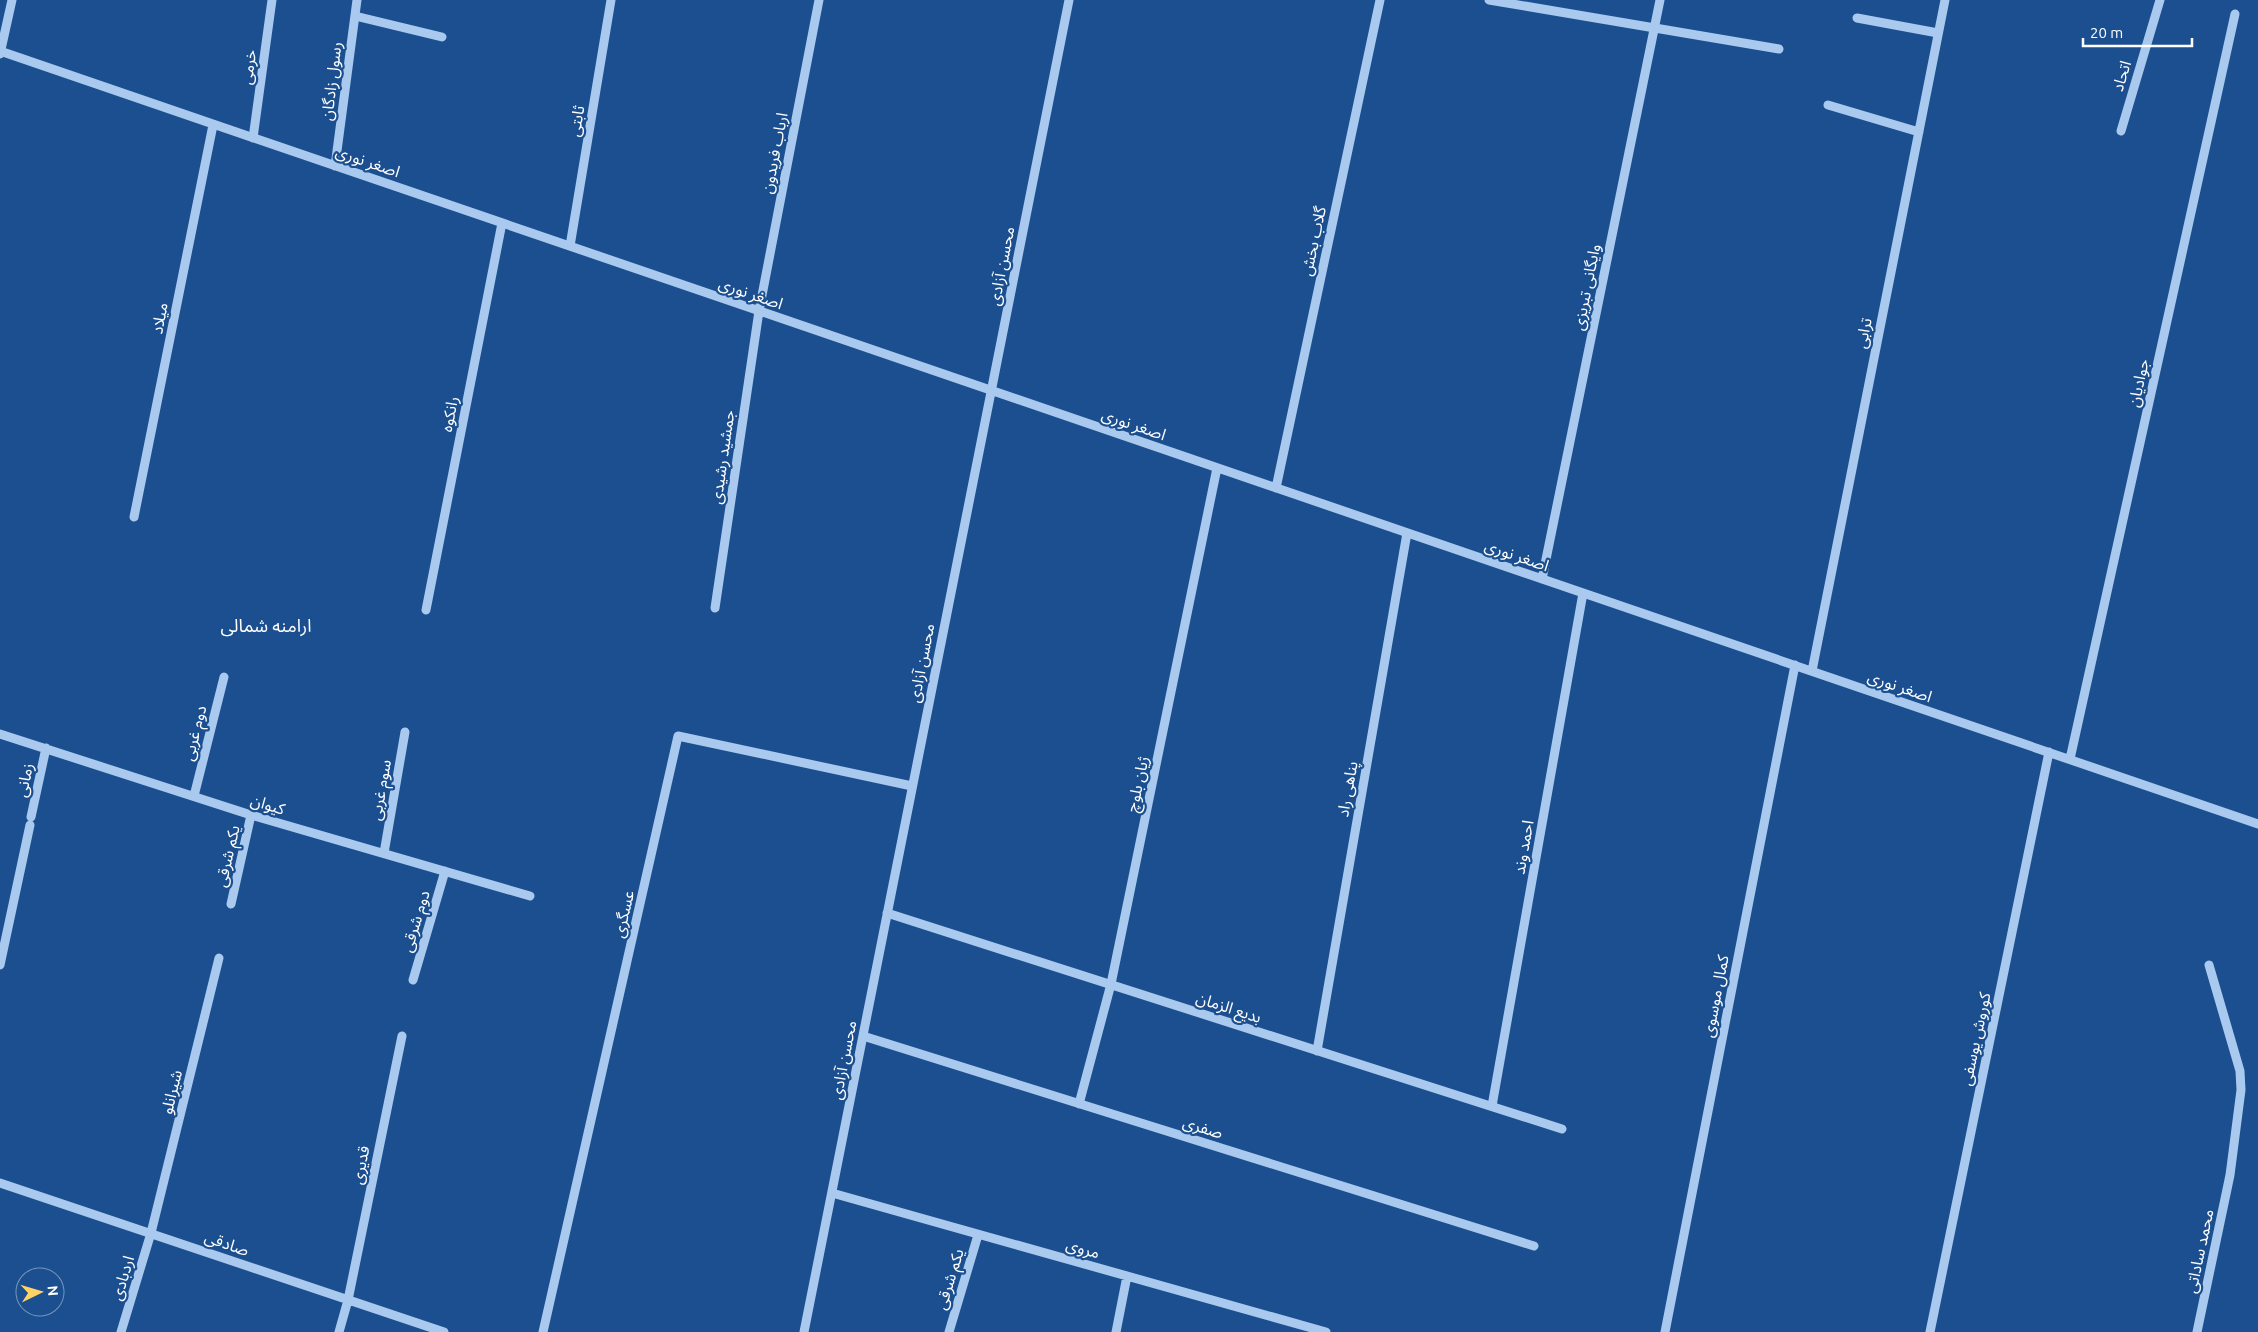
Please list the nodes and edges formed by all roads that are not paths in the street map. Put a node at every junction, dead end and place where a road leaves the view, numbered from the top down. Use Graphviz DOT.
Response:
graph roads {
  1 [pos="12,0"];
  2 [pos="272,0"];
  3 [pos="357,0"];
  4 [pos="611,0"];
  5 [pos="819,0"];
  6 [pos="1069,0"];
  7 [pos="1380,0"];
  8 [pos="1489,0"];
  9 [pos="1660,0"];
  10 [pos="1945,0"];
  11 [pos="2160,0"];
  12 [pos="2235,14"];
  13 [pos="355,16"];
  14 [pos="1857,18"];
  15 [pos="1654,28"];
  16 [pos="1938,33"];
  17 [pos="442,37"];
  18 [pos="1779,49"];
  19 [pos="0,52"];
  20 [pos="1828,105"];
  21 [pos="213,125"];
  22 [pos="2121,131"];
  23 [pos="1919,132"];
  24 [pos="254,138"];
  25 [pos="336,166"];
  26 [pos="502,223"];
  27 [pos="570,246"];
  28 [pos="759,312"];
  29 [pos="991,392"];
  30 [pos="1217,468"];
  31 [pos="1276,488"];
  32 [pos="134,517"];
  33 [pos="1407,533"];
  34 [pos="1542,579"];
  35 [pos="1583,593"];
  36 [pos="715,608"];
  37 [pos="426,610"];
  38 [pos="1795,665"];
  39 [pos="1812,671"];
  40 [pos="224,677"];
  41 [pos="405,732"];
  42 [pos="0,734"];
  43 [pos="46,748"];
  44 [pos="2050,752"];
  45 [pos="2070,759"];
  46 [pos="912,786"];
  47 [pos="194,796"];
  48 [pos="251,815"];
  49 [pos="2258,824"];
  50 [pos="384,853"];
  51 [pos="445,871"];
  52 [pos="530,896"];
  53 [pos="231,904"];
  54 [pos="887,913"];
  55 [pos="219,958"];
  56 [pos="0,965"];
  57 [pos="2209,965"];
  58 [pos="413,980"];
  59 [pos="1111,984"];
  60 [pos="402,1036"];
  61 [pos="862,1036"];
  62 [pos="1317,1051"];
  63 [pos="1080,1104"];
  64 [pos="1492,1106"];
  65 [pos="1562,1129"];
  66 [pos="0,1183"];
  67 [pos="832,1194"];
  68 [pos="152,1233"];
  69 [pos="978,1235"];
  70 [pos="1534,1246"];
  71 [pos="1127,1276"];
  72 [pos="348,1300"];
  73 [pos="122,1332"];
  74 [pos="339,1332"];
  75 [pos="444,1332"];
  76 [pos="543,1332"];
  77 [pos="804,1332"];
  78 [pos="949,1332"];
  79 [pos="1116,1332"];
  80 [pos="1326,1332"];
  81 [pos="1665,1332"];
  82 [pos="1930,1332"];
  83 [pos="2197,1332"];
  1 -- 19 [label="street"];
  2 -- 24 [label="street, خرمی"];
  3 -- 13 [label="street, رسول زادگان"];
  4 -- 27 [label="street, ثابتی"];
  5 -- 28 [label="street, ارباب فریدون"];
  6 -- 29 [label="street, محسن آزادی"];
  7 -- 31 [label="street, گلاب بخش"];
  8 -- 15 [label="street"];
  9 -- 15 [label="street, وایگانی تبریزی"];
  10 -- 16 [label="street, ترابی"];
  11 -- 22 [label="street, اتحاد"];
  12 -- 45 [label="street, جوادیان"];
  13 -- 17 [label="street"];
  13 -- 25 [label="street, رسول زادگان"];
  14 -- 16 [label="street"];
  15 -- 18 [label="street"];
  15 -- 34 [label="street, وایگانی تبریزی"];
  16 -- 23 [label="street, ترابی"];
  19 -- 21 [label="street, اصغر نوری"];
  20 -- 23 [label="street"];
  21 -- 24 [label="street, اصغر نوری"];
  21 -- 32 [label="street, میلاد"];
  23 -- 39 [label="street, ترابی"];
  24 -- 25 [label="street, اصغر نوری"];
  25 -- 26 [label="street, اصغر نوری"];
  26 -- 27 [label="street, اصغر نوری"];
  26 -- 37 [label="street, رانکوه"];
  27 -- 28 [label="street, اصغر نوری"];
  28 -- 29 [label="street, اصغر نوری"];
  28 -- 36 [label="street, جمشید رشیدی"];
  29 -- 30 [label="street, اصغر نوری"];
  29 -- 46 [label="street, محسن آزادی"];
  30 -- 31 [label="street, اصغر نوری"];
  30 -- 59 [label="street, ژیان بلوچ"];
  31 -- 33 [label="street, اصغر نوری"];
  33 -- 34 [label="street, اصغر نوری"];
  33 -- 62 [label="street, پناهی راد"];
  34 -- 35 [label="street, اصغر نوری"];
  35 -- 38 [label="street, اصغر نوری"];
  35 -- 64 [label="street, احمد وند"];
  38 -- 39 [label="street, اصغر نوری"];
  38 -- 81 [label="street, کمال موسوی"];
  39 -- 44 [label="street, اصغر نوری"];
  40 -- 47 [label="street, دوم غربی"];
  41 -- 50 [label="street, سوم غربی"];
  42 -- 43 [label="street, کیوان"];
  43 -- 47 [label="street, کیوان"];
  43 -- 56 [label="street, زمانی"];
  44 -- 45 [label="street, اصغر نوری"];
  44 -- 82 [label="street, کوروش یوسفی"];
  45 -- 49 [label="street, اصغر نوری"];
  46 -- 54 [label="street, محسن آزادی"];
  46 -- 76 [label="street, عسگری"];
  47 -- 48 [label="street, کیوان"];
  48 -- 50 [label="street, کیوان"];
  48 -- 53 [label="street, یکم شرقی"];
  50 -- 51 [label="street, کیوان"];
  51 -- 52 [label="street, کیوان"];
  51 -- 58 [label="street, دوم شرقی"];
  54 -- 59 [label="street, بدیع الزمان"];
  54 -- 61 [label="street, محسن آزادی"];
  55 -- 68 [label="street, شیرانلو"];
  57 -- 83 [label="street, محمد ساداتی"];
  59 -- 62 [label="street, بدیع الزمان"];
  59 -- 63 [label="street, ژیان بلوچ"];
  60 -- 72 [label="street, قدیری"];
  61 -- 63 [label="street, صفری"];
  61 -- 67 [label="street, محسن آزادی"];
  62 -- 64 [label="street, بدیع الزمان"];
  63 -- 70 [label="street, صفری"];
  64 -- 65 [label="street, بدیع الزمان"];
  66 -- 68 [label="street, صادقی"];
  67 -- 69 [label="street, مروی"];
  67 -- 77 [label="street, محسن آزادی"];
  68 -- 72 [label="street, صادقی"];
  68 -- 73 [label="street, اردبادی"];
  69 -- 71 [label="street, مروی"];
  69 -- 78 [label="street, یکم شرقی"];
  71 -- 79 [label="street"];
  71 -- 80 [label="street, مروی"];
  72 -- 74 [label="street, قدیری"];
  72 -- 75 [label="street, صادقی"];
}
